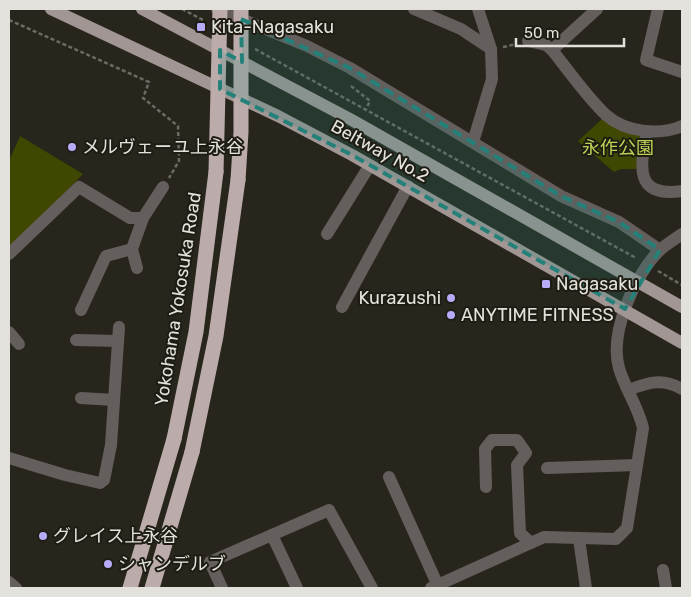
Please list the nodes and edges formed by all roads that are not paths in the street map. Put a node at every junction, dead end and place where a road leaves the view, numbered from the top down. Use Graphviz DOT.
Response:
graph roads {
  1 [pos="50,9"];
  2 [pos="142,9"];
  3 [pos="218,9"];
  4 [pos="241,9"];
  5 [pos="414,9"];
  6 [pos="478,9"];
  7 [pos="597,9"];
  8 [pos="658,9"];
  9 [pos="528,41"];
  10 [pos="491,49"];
  11 [pos="552,50"];
  12 [pos="682,72"];
  13 [pos="682,126"];
  14 [pos="647,132"];
  15 [pos="473,142"];
  16 [pos="370,165"];
  17 [pos="408,186"];
  18 [pos="164,188"];
  19 [pos="682,192"];
  20 [pos="143,218"];
  21 [pos="327,234"];
  22 [pos="682,234"];
  23 [pos="132,249"];
  24 [pos="660,250"];
  25 [pos="9,254"];
  26 [pos="137,268"];
  27 [pos="638,282"];
  28 [pos="342,307"];
  29 [pos="682,307"];
  30 [pos="625,309"];
  31 [pos="81,310"];
  32 [pos="119,327"];
  33 [pos="9,332"];
  34 [pos="76,340"];
  35 [pos="118,341"];
  36 [pos="682,343"];
  37 [pos="20,344"];
  38 [pos="682,389"];
  39 [pos="629,390"];
  40 [pos="81,398"];
  41 [pos="114,400"];
  42 [pos="9,458"];
  43 [pos="637,465"];
  44 [pos="547,468"];
  45 [pos="389,477"];
  46 [pos="486,487"];
  47 [pos="272,535"];
  48 [pos="578,539"];
  49 [pos="531,543"];
  50 [pos="663,570"];
  51 [pos="9,582"];
  52 [pos="436,587"];
  53 [pos="16,588"];
  54 [pos="130,588"];
  55 [pos="152,588"];
  56 [pos="222,588"];
  57 [pos="297,588"];
  58 [pos="372,588"];
  59 [pos="586,588"];
  60 [pos="666,588"];
  1 -- 16 [label="main road, Beltway No.2"];
  2 -- 27 [label="main road, Beltway No.2"];
  3 -- 15 [label="street"];
  3 -- 54 [label="highway, Yokohama Yokosuka Road, bridge"];
  4 -- 55 [label="highway, bridge"];
  5 -- 10 [label="street"];
  6 -- 10 [label="street"];
  7 -- 11 [label="street"];
  8 -- 12 [label="street"];
  9 -- 11 [label="street"];
  10 -- 15 [label="street"];
  11 -- 14 [label="street"];
  13 -- 14 [label="street"];
  14 -- 19 [label="street"];
  15 -- 24 [label="street"];
  16 -- 17 [label="main road, Beltway No.2"];
  16 -- 21 [label="street"];
  17 -- 28 [label="street"];
  17 -- 30 [label="main road, Beltway No.2"];
  18 -- 20 [label="street"];
  20 -- 23 [label="street"];
  20 -- 25 [label="street"];
  22 -- 24 [label="street"];
  23 -- 26 [label="street"];
  23 -- 31 [label="street"];
  24 -- 27 [label="street"];
  27 -- 29 [label="main road, Beltway No.2"];
  27 -- 30 [label="street"];
  30 -- 36 [label="main road, Beltway No.2"];
  30 -- 39 [label="street"];
  32 -- 35 [label="street"];
  33 -- 37 [label="street"];
  34 -- 35 [label="street"];
  35 -- 41 [label="street"];
  38 -- 39 [label="street"];
  39 -- 43 [label="street"];
  40 -- 41 [label="street"];
  41 -- 42 [label="street"];
  43 -- 44 [label="street"];
  43 -- 48 [label="street"];
  45 -- 52 [label="street"];
  46 -- 49 [label="street"];
  47 -- 56 [label="street"];
  47 -- 57 [label="street"];
  47 -- 58 [label="street"];
  48 -- 49 [label="street"];
  48 -- 59 [label="street"];
  49 -- 52 [label="street"];
  50 -- 60 [label="street"];
  51 -- 53 [label="street"];
}
